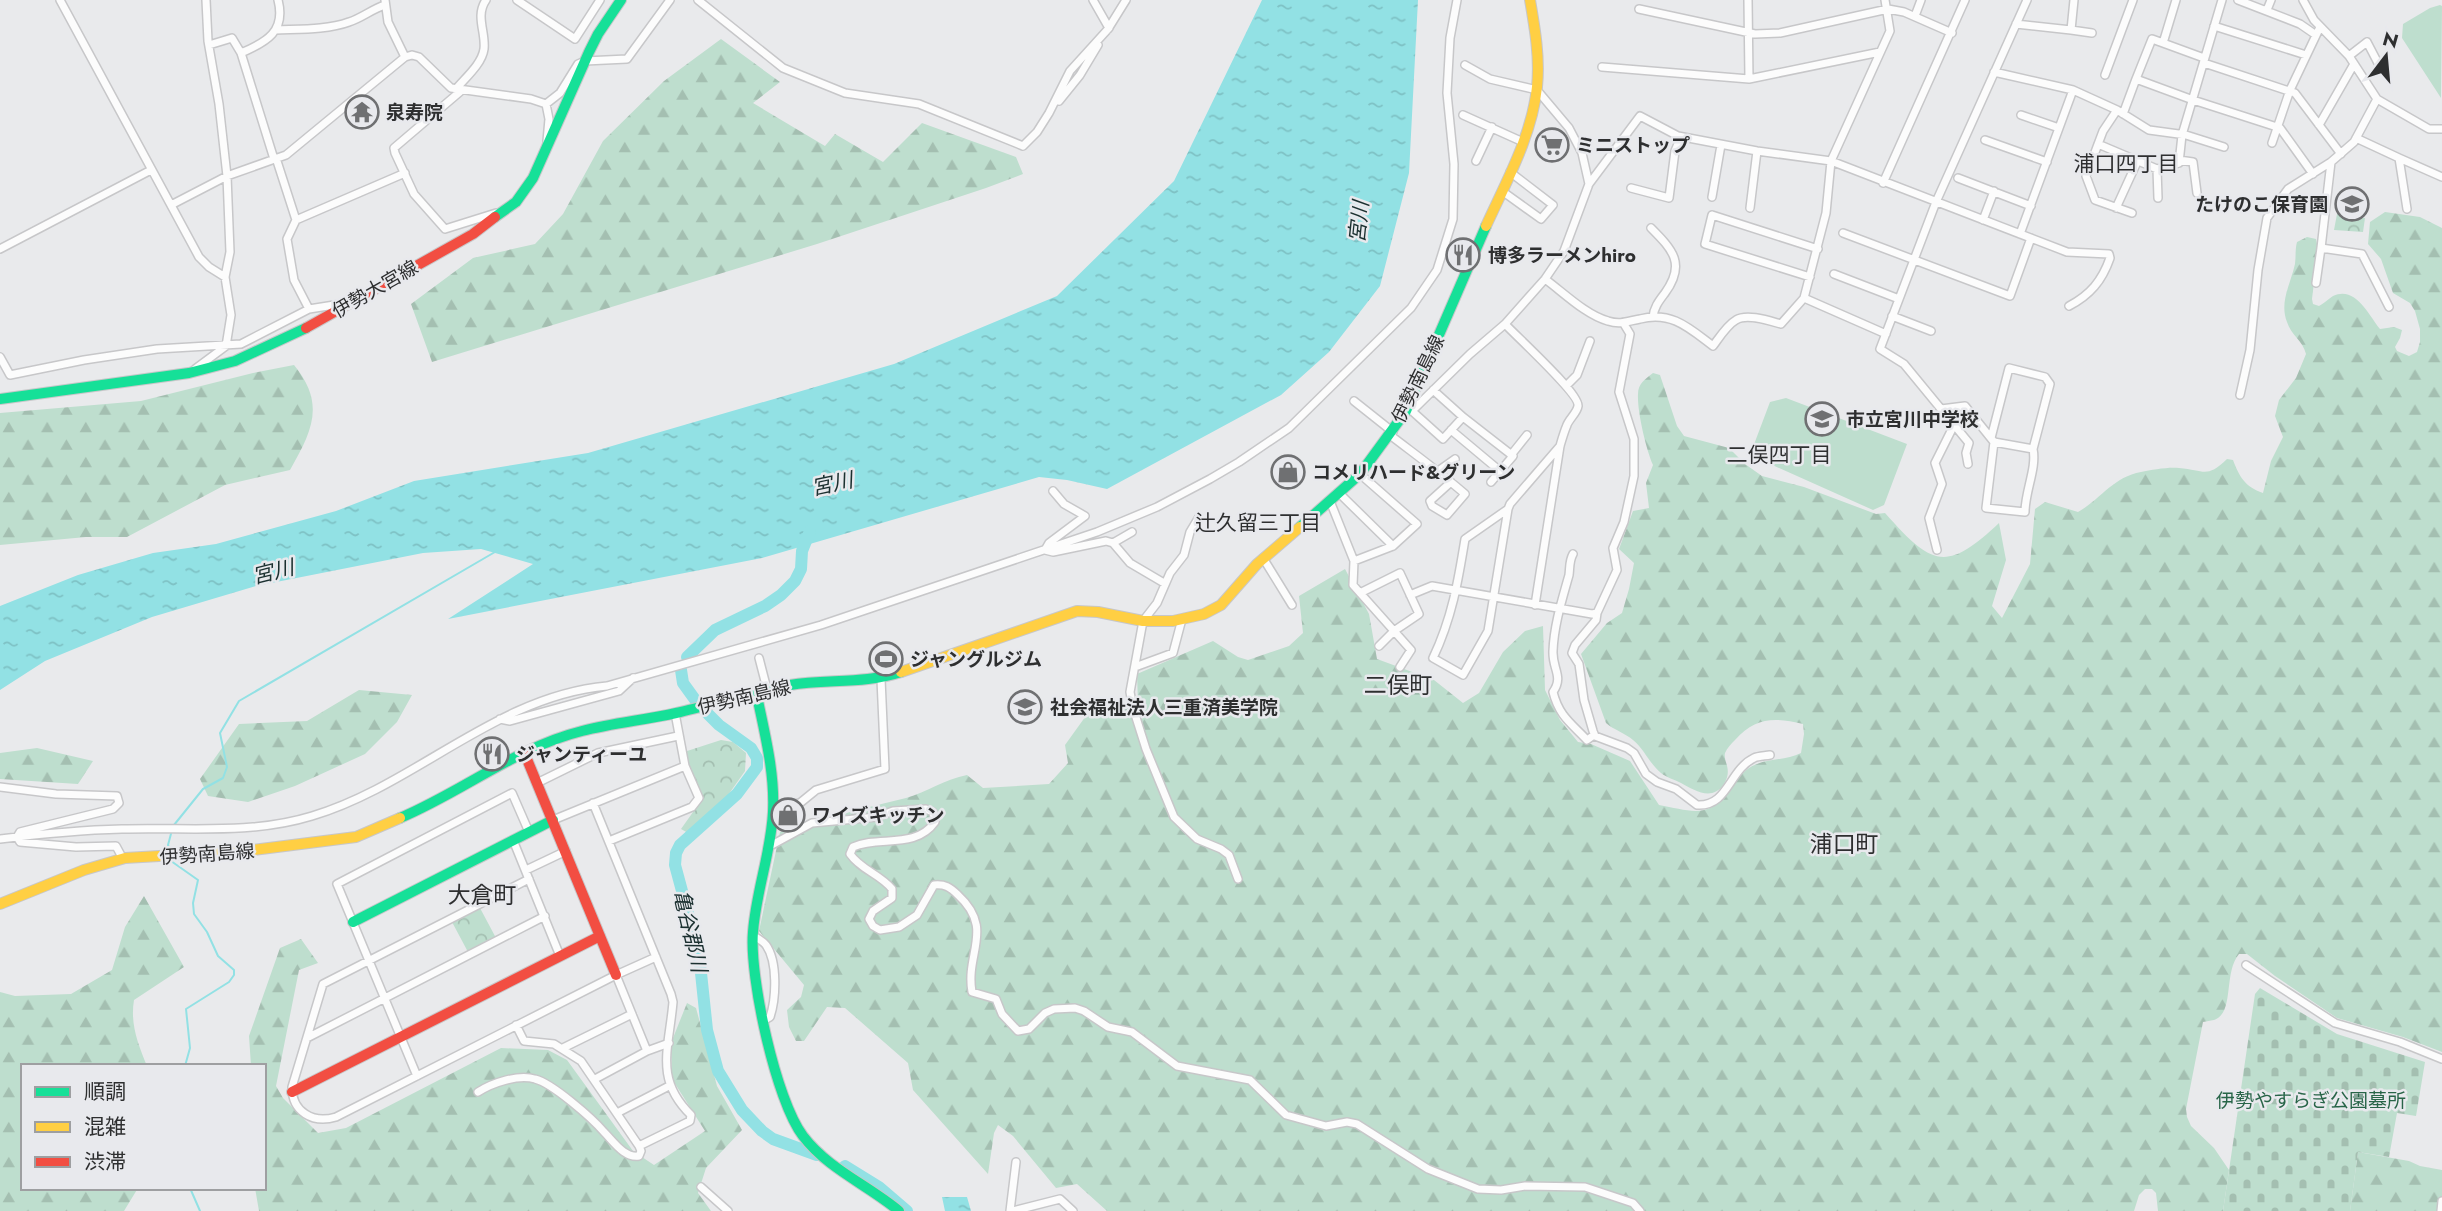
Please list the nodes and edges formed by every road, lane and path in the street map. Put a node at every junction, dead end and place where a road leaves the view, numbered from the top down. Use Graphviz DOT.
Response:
graph roads {
  1 [pos="60,0"];
  2 [pos="206,0"];
  3 [pos="278,0"];
  4 [pos="486,0"];
  5 [pos="517,0"];
  6 [pos="600,0"];
  7 [pos="621,0"];
  8 [pos="670,0"];
  9 [pos="698,0"];
  10 [pos="1093,0"];
  11 [pos="1126,0"];
  12 [pos="1457,0"];
  13 [pos="1530,0"];
  14 [pos="1748,0"];
  15 [pos="1885,0"];
  16 [pos="1921,0"];
  17 [pos="1965,0"];
  18 [pos="2026,0"];
  19 [pos="2074,0"];
  20 [pos="2133,0"];
  21 [pos="2176,0"];
  22 [pos="2222,0"];
  23 [pos="2238,0"];
  24 [pos="2271,0"];
  25 [pos="2302,0"];
  26 [pos="385,3"];
  27 [pos="1639,9"];
  28 [pos="1888,9"];
  29 [pos="2267,10"];
  30 [pos="1915,16"];
  31 [pos="2016,24"];
  32 [pos="2214,26"];
  33 [pos="1109,28"];
  34 [pos="276,30"];
  35 [pos="2071,30"];
  36 [pos="2318,31"];
  37 [pos="1748,32"];
  38 [pos="1952,33"];
  39 [pos="2092,33"];
  40 [pos="2164,43"];
  41 [pos="209,45"];
  42 [pos="1880,52"];
  43 [pos="241,53"];
  44 [pos="2306,55"];
  45 [pos="2349,56"];
  46 [pos="405,57"];
  47 [pos="2204,60"];
  48 [pos="585,61"];
  49 [pos="2354,64"];
  50 [pos="1465,65"];
  51 [pos="2379,65"];
  52 [pos="1602,67"];
  53 [pos="1994,72"];
  54 [pos="2105,75"];
  55 [pos="1749,79"];
  56 [pos="2136,79"];
  57 [pos="459,90"];
  58 [pos="1537,90"];
  59 [pos="2073,90"];
  60 [pos="2290,90"];
  61 [pos="2377,99"];
  62 [pos="2193,100"];
  63 [pos="547,104"];
  64 [pos="2120,112"];
  65 [pos="1463,115"];
  66 [pos="2021,115"];
  67 [pos="2319,125"];
  68 [pos="1492,127"];
  69 [pos="2277,127"];
  70 [pos="2059,128"];
  71 [pos="2441,131"];
  72 [pos="2182,135"];
  73 [pos="1681,137"];
  74 [pos="2356,138"];
  75 [pos="1985,139"];
  76 [pos="1523,142"];
  77 [pos="2272,143"];
  78 [pos="2098,144"];
  79 [pos="1721,145"];
  80 [pos="547,147"];
  81 [pos="2224,147"];
  82 [pos="1757,151"];
  83 [pos="2341,154"];
  84 [pos="275,158"];
  85 [pos="2399,158"];
  86 [pos="2138,160"];
  87 [pos="2179,160"];
  88 [pos="1476,161"];
  89 [pos="1831,161"];
  90 [pos="2047,162"];
  91 [pos="2331,162"];
  92 [pos="2157,169"];
  93 [pos="151,170"];
  94 [pos="1510,172"];
  95 [pos="405,173"];
  96 [pos="2312,174"];
  97 [pos="227,176"];
  98 [pos="2442,177"];
  99 [pos="1958,178"];
  100 [pos="1883,183"];
  101 [pos="1589,184"];
  102 [pos="1631,188"];
  103 [pos="1502,191"];
  104 [pos="1994,191"];
  105 [pos="2197,194"];
  106 [pos="1712,197"];
  107 [pos="2158,198"];
  108 [pos="1936,202"];
  109 [pos="172,205"];
  110 [pos="2031,206"];
  111 [pos="1750,208"];
  112 [pos="2116,208"];
  113 [pos="2407,209"];
  114 [pos="507,210"];
  115 [pos="2132,213"];
  116 [pos="296,220"];
  117 [pos="1983,220"];
  118 [pos="1651,228"];
  119 [pos="1843,233"];
  120 [pos="2020,234"];
  121 [pos="2031,238"];
  122 [pos="0,248"];
  123 [pos="2321,248"];
  124 [pos="1818,249"];
  125 [pos="1913,261"];
  126 [pos="1834,274"];
  127 [pos="225,277"];
  128 [pos="1810,277"];
  129 [pos="1545,279"];
  130 [pos="2316,283"];
  131 [pos="1804,298"];
  132 [pos="1899,299"];
  133 [pos="355,302"];
  134 [pos="2068,306"];
  135 [pos="2389,307"];
  136 [pos="309,310"];
  137 [pos="1892,316"];
  138 [pos="1653,317"];
  139 [pos="1505,324"];
  140 [pos="1624,324"];
  141 [pos="1931,331"];
  142 [pos="1885,334"];
  143 [pos="1590,341"];
  144 [pos="226,346"];
  145 [pos="0,357"];
  146 [pos="189,373"];
  147 [pos="1566,386"];
  148 [pos="1433,390"];
  149 [pos="2240,395"];
  150 [pos="0,399"];
  151 [pos="1354,401"];
  152 [pos="1941,410"];
  153 [pos="1409,411"];
  154 [pos="1463,417"];
  155 [pos="1954,425"];
  156 [pos="1451,430"];
  157 [pos="1391,434"];
  158 [pos="1527,435"];
  159 [pos="1489,437"];
  160 [pos="1992,440"];
  161 [pos="1560,446"];
  162 [pos="2033,449"];
  163 [pos="1477,451"];
  164 [pos="1511,455"];
  165 [pos="1455,458"];
  166 [pos="1968,464"];
  167 [pos="1438,471"];
  168 [pos="1500,471"];
  169 [pos="1360,474"];
  170 [pos="1451,482"];
  171 [pos="1491,482"];
  172 [pos="1053,491"];
  173 [pos="1339,493"];
  174 [pos="1330,501"];
  175 [pos="1508,509"];
  176 [pos="1199,517"];
  177 [pos="1132,532"];
  178 [pos="1113,543"];
  179 [pos="1393,546"];
  180 [pos="1045,550"];
  181 [pos="1937,550"];
  182 [pos="1573,554"];
  183 [pos="1263,558"];
  184 [pos="1354,561"];
  185 [pos="1164,583"];
  186 [pos="1456,592"];
  187 [pos="1360,593"];
  188 [pos="1410,595"];
  189 [pos="1493,597"];
  190 [pos="1293,605"];
  191 [pos="1535,605"];
  192 [pos="1559,609"];
  193 [pos="1597,612"];
  194 [pos="1182,620"];
  195 [pos="1143,621"];
  196 [pos="1394,631"];
  197 [pos="1379,646"];
  198 [pos="759,658"];
  199 [pos="1135,667"];
  200 [pos="1400,667"];
  201 [pos="635,677"];
  202 [pos="881,679"];
  203 [pos="767,689"];
  204 [pos="756,691"];
  205 [pos="675,713"];
  206 [pos="499,719"];
  207 [pos="1594,734"];
  208 [pos="678,736"];
  209 [pos="524,752"];
  210 [pos="1770,755"];
  211 [pos="685,766"];
  212 [pos="537,783"];
  213 [pos="0,788"];
  214 [pos="593,803"];
  215 [pos="773,808"];
  216 [pos="552,820"];
  217 [pos="529,832"];
  218 [pos="17,837"];
  219 [pos="0,839"];
  220 [pos="513,840"];
  221 [pos="609,841"];
  222 [pos="770,846"];
  223 [pos="566,851"];
  224 [pos="123,859"];
  225 [pos="526,870"];
  226 [pos="529,879"];
  227 [pos="1238,879"];
  228 [pos="0,904"];
  229 [pos="545,916"];
  230 [pos="353,922"];
  231 [pos="752,935"];
  232 [pos="600,936"];
  233 [pos="560,956"];
  234 [pos="656,957"];
  235 [pos="369,961"];
  236 [pos="2246,965"];
  237 [pos="616,975"];
  238 [pos="385,999"];
  239 [pos="632,1013"];
  240 [pos="763,1021"];
  241 [pos="516,1025"];
  242 [pos="400,1036"];
  243 [pos="307,1038"];
  244 [pos="669,1043"];
  245 [pos="563,1048"];
  246 [pos="647,1051"];
  247 [pos="2442,1059"];
  248 [pos="417,1076"];
  249 [pos="594,1079"];
  250 [pos="669,1086"];
  251 [pos="292,1091"];
  252 [pos="478,1091"];
  253 [pos="617,1113"];
  254 [pos="639,1146"];
  255 [pos="1016,1162"];
  256 [pos="701,1187"];
  257 [pos="2442,1201"];
  258 [pos="1023,1210"];
  259 [pos="728,1211"];
  260 [pos="899,1211"];
  261 [pos="1012,1211"];
  262 [pos="1073,1211"];
  263 [pos="1640,1211"];
  264 [pos="2441,1211"];
  1 -- 93 [label="street"];
  2 -- 41 [label="street"];
  3 -- 34 [label="street"];
  4 -- 57 [label="street"];
  5 -- 6 [label="street"];
  7 -- 48 [label="main road, 伊勢大宮線"];
  8 -- 48 [label="street"];
  9 -- 33 [label="street"];
  10 -- 33 [label="street"];
  11 -- 33 [label="street"];
  12 -- 180 [label="street"];
  13 -- 58 [label="main road, 伊勢南島線"];
  14 -- 37 [label="street"];
  15 -- 28 [label="street"];
  16 -- 30 [label="street"];
  17 -- 38 [label="street"];
  18 -- 31 [label="street"];
  19 -- 35 [label="street"];
  20 -- 54 [label="street"];
  21 -- 40 [label="street"];
  22 -- 32 [label="street"];
  23 -- 29 [label="street"];
  24 -- 29 [label="street"];
  25 -- 36 [label="street"];
  26 -- 34 [label="street"];
  26 -- 46 [label="street"];
  27 -- 37 [label="street"];
  28 -- 30 [label="street"];
  28 -- 37 [label="street"];
  28 -- 42 [label="street"];
  29 -- 36 [label="street"];
  30 -- 38 [label="street"];
  31 -- 35 [label="street"];
  31 -- 53 [label="street"];
  32 -- 44 [label="street"];
  32 -- 47 [label="street"];
  34 -- 43 [label="street"];
  35 -- 39 [label="street"];
  36 -- 44 [label="street"];
  36 -- 45 [label="street"];
  37 -- 55 [label="street"];
  38 -- 100 [label="street"];
  40 -- 47 [label="street"];
  40 -- 56 [label="street"];
  41 -- 43 [label="street"];
  41 -- 97 [label="street"];
  42 -- 55 [label="street"];
  42 -- 89 [label="street"];
  43 -- 84 [label="street"];
  44 -- 60 [label="street"];
  45 -- 49 [label="street"];
  45 -- 51 [label="street"];
  46 -- 57 [label="street"];
  46 -- 84 [label="street"];
  47 -- 60 [label="street"];
  47 -- 62 [label="street"];
  48 -- 63 [label="street"];
  48 -- 80 [label="main road, 伊勢大宮線"];
  49 -- 61 [label="street"];
  49 -- 67 [label="street"];
  50 -- 58 [label="street"];
  52 -- 55 [label="street"];
  53 -- 59 [label="street"];
  53 -- 108 [label="street"];
  56 -- 62 [label="street"];
  56 -- 64 [label="street"];
  57 -- 63 [label="street"];
  57 -- 95 [label="street"];
  58 -- 76 [label="main road, 伊勢南島線"];
  58 -- 101 [label="street"];
  59 -- 64 [label="street"];
  59 -- 70 [label="street"];
  60 -- 67 [label="street"];
  60 -- 69 [label="street"];
  61 -- 71 [label="street"];
  61 -- 74 [label="street"];
  62 -- 69 [label="street"];
  62 -- 72 [label="street"];
  63 -- 80 [label="street"];
  64 -- 72 [label="street"];
  64 -- 78 [label="street"];
  65 -- 68 [label="street"];
  66 -- 70 [label="street"];
  67 -- 83 [label="street"];
  68 -- 76 [label="street"];
  68 -- 88 [label="street"];
  69 -- 77 [label="street"];
  69 -- 96 [label="street"];
  70 -- 90 [label="street"];
  72 -- 81 [label="street"];
  72 -- 87 [label="street"];
  73 -- 79 [label="street"];
  73 -- 101 [label="street"];
  73 -- 102 [label="street"];
  74 -- 83 [label="street"];
  74 -- 85 [label="street"];
  75 -- 90 [label="street"];
  76 -- 94 [label="main road, 伊勢南島線"];
  78 -- 86 [label="street"];
  78 -- 112 [label="street"];
  79 -- 82 [label="street"];
  79 -- 106 [label="street"];
  80 -- 114 [label="main road, 伊勢大宮線"];
  82 -- 89 [label="street"];
  82 -- 111 [label="street"];
  83 -- 91 [label="street"];
  84 -- 97 [label="street"];
  84 -- 116 [label="street"];
  85 -- 98 [label="street"];
  85 -- 113 [label="street"];
  86 -- 92 [label="street"];
  86 -- 112 [label="street"];
  87 -- 92 [label="street"];
  87 -- 105 [label="street"];
  89 -- 100 [label="street"];
  89 -- 124 [label="street"];
  90 -- 110 [label="street"];
  91 -- 96 [label="street"];
  91 -- 123 [label="street"];
  92 -- 107 [label="street"];
  93 -- 109 [label="street"];
  93 -- 122 [label="street"];
  94 -- 103 [label="main road, 伊勢南島線"];
  94 -- 103 [label="street"];
  95 -- 114 [label="street"];
  95 -- 116 [label="street"];
  96 -- 149 [label="street"];
  97 -- 109 [label="street"];
  97 -- 127 [label="street"];
  99 -- 104 [label="street"];
  100 -- 108 [label="street"];
  101 -- 129 [label="street"];
  103 -- 153 [label="main road, 伊勢南島線"];
  104 -- 110 [label="street"];
  104 -- 117 [label="street"];
  108 -- 117 [label="street"];
  108 -- 125 [label="street"];
  109 -- 127 [label="street"];
  110 -- 120 [label="street"];
  112 -- 115 [label="street"];
  114 -- 133 [label="main road, 伊勢大宮線"];
  116 -- 136 [label="street"];
  117 -- 120 [label="street"];
  118 -- 138 [label="street"];
  119 -- 125 [label="street"];
  120 -- 121 [label="street"];
  121 -- 125 [label="street"];
  121 -- 134 [label="street"];
  123 -- 130 [label="street"];
  123 -- 135 [label="street"];
  124 -- 128 [label="street"];
  124 -- 128 [label="street"];
  125 -- 132 [label="street"];
  126 -- 132 [label="street"];
  127 -- 144 [label="street"];
  128 -- 131 [label="street"];
  129 -- 139 [label="street"];
  129 -- 140 [label="street"];
  131 -- 138 [label="street"];
  131 -- 142 [label="street"];
  132 -- 137 [label="street"];
  133 -- 136 [label="street"];
  133 -- 146 [label="main road, 伊勢大宮線"];
  136 -- 144 [label="street"];
  137 -- 141 [label="street"];
  137 -- 142 [label="street"];
  138 -- 140 [label="street"];
  139 -- 147 [label="street"];
  139 -- 148 [label="street"];
  140 -- 193 [label="street"];
  142 -- 152 [label="street"];
  143 -- 147 [label="street"];
  144 -- 145 [label="street"];
  144 -- 146 [label="street"];
  146 -- 150 [label="main road, 伊勢大宮線"];
  147 -- 161 [label="street"];
  148 -- 153 [label="street"];
  148 -- 154 [label="street"];
  151 -- 157 [label="street"];
  152 -- 155 [label="street"];
  152 -- 160 [label="street"];
  153 -- 156 [label="street"];
  153 -- 157 [label="main road, 伊勢南島線"];
  154 -- 156 [label="street"];
  154 -- 159 [label="street"];
  155 -- 166 [label="street"];
  155 -- 181 [label="street"];
  156 -- 163 [label="street"];
  157 -- 167 [label="street"];
  157 -- 169 [label="main road, 伊勢南島線"];
  158 -- 164 [label="street"];
  159 -- 163 [label="street"];
  159 -- 164 [label="street"];
  160 -- 162 [label="street"];
  160 -- 162 [label="street"];
  160 -- 162 [label="street"];
  161 -- 175 [label="street"];
  161 -- 191 [label="street"];
  163 -- 168 [label="street"];
  164 -- 168 [label="street"];
  165 -- 167 [label="street"];
  167 -- 170 [label="street"];
  168 -- 171 [label="street"];
  169 -- 173 [label="main road, 伊勢南島線"];
  169 -- 179 [label="street"];
  170 -- 170 [label="street"];
  172 -- 180 [label="street"];
  173 -- 174 [label="main road, 伊勢南島線"];
  173 -- 179 [label="street"];
  174 -- 183 [label="main road, 伊勢南島線"];
  174 -- 184 [label="street"];
  175 -- 186 [label="street"];
  175 -- 189 [label="street"];
  176 -- 185 [label="street"];
  177 -- 178 [label="street"];
  178 -- 180 [label="street"];
  178 -- 185 [label="street"];
  179 -- 184 [label="street"];
  180 -- 201 [label="street"];
  182 -- 192 [label="street"];
  183 -- 190 [label="street"];
  183 -- 194 [label="main road, 伊勢南島線"];
  184 -- 187 [label="street"];
  185 -- 195 [label="street"];
  186 -- 188 [label="street"];
  186 -- 189 [label="street"];
  186 -- 189 [label="street"];
  187 -- 188 [label="street"];
  187 -- 196 [label="street"];
  188 -- 196 [label="street"];
  189 -- 191 [label="street"];
  191 -- 192 [label="street"];
  192 -- 193 [label="street"];
  192 -- 207 [label="street"];
  193 -- 207 [label="street"];
  194 -- 195 [label="main road, 伊勢南島線"];
  194 -- 199 [label="street"];
  195 -- 199 [label="street"];
  195 -- 202 [label="main road, 伊勢南島線"];
  196 -- 197 [label="street"];
  196 -- 200 [label="street"];
  198 -- 203 [label="street"];
  199 -- 227 [label="street"];
  201 -- 206 [label="street"];
  201 -- 206 [label="street"];
  202 -- 203 [label="main road, 伊勢南島線"];
  202 -- 215 [label="street"];
  203 -- 204 [label="main road, 伊勢南島線"];
  204 -- 205 [label="main road, 伊勢南島線"];
  204 -- 215 [label="main road"];
  205 -- 208 [label="street"];
  205 -- 209 [label="main road, 伊勢南島線"];
  206 -- 218 [label="street"];
  207 -- 210 [label="street"];
  208 -- 211 [label="street"];
  208 -- 212 [label="street"];
  209 -- 212 [label="main road"];
  209 -- 224 [label="main road, 伊勢南島線"];
  211 -- 214 [label="street"];
  211 -- 221 [label="street"];
  212 -- 216 [label="main road"];
  213 -- 218 [label="street"];
  214 -- 216 [label="street"];
  214 -- 221 [label="street"];
  215 -- 222 [label="main road"];
  216 -- 217 [label="main road"];
  216 -- 223 [label="main road"];
  217 -- 220 [label="main road"];
  217 -- 230 [label="street"];
  218 -- 219 [label="street"];
  218 -- 224 [label="street"];
  220 -- 225 [label="street"];
  220 -- 230 [label="main road"];
  221 -- 234 [label="street"];
  222 -- 231 [label="main road"];
  222 -- 263 [label="street"];
  223 -- 225 [label="street"];
  223 -- 232 [label="main road"];
  224 -- 228 [label="main road, 伊勢南島線"];
  225 -- 226 [label="street"];
  226 -- 229 [label="street"];
  226 -- 235 [label="street"];
  229 -- 233 [label="street"];
  229 -- 238 [label="street"];
  230 -- 235 [label="street"];
  231 -- 240 [label="main road"];
  231 -- 240 [label="street"];
  232 -- 233 [label="main road"];
  232 -- 237 [label="main road"];
  233 -- 242 [label="main road"];
  234 -- 237 [label="street"];
  234 -- 244 [label="street"];
  235 -- 238 [label="street"];
  235 -- 243 [label="street"];
  236 -- 247 [label="street"];
  237 -- 239 [label="street"];
  237 -- 241 [label="street"];
  238 -- 242 [label="street"];
  238 -- 243 [label="street"];
  239 -- 245 [label="street"];
  239 -- 246 [label="street"];
  240 -- 260 [label="main road"];
  241 -- 245 [label="street"];
  241 -- 248 [label="street"];
  242 -- 248 [label="street"];
  242 -- 251 [label="main road"];
  243 -- 251 [label="street"];
  244 -- 246 [label="street"];
  244 -- 250 [label="street"];
  245 -- 249 [label="street"];
  246 -- 249 [label="street"];
  248 -- 251 [label="street"];
  249 -- 253 [label="street"];
  250 -- 253 [label="street"];
  250 -- 254 [label="street"];
  252 -- 254 [label="street"];
  253 -- 254 [label="street"];
  255 -- 261 [label="street"];
  256 -- 259 [label="street"];
  257 -- 264 [label="street"];
  258 -- 261 [label="street"];
  258 -- 262 [label="street"];
}
